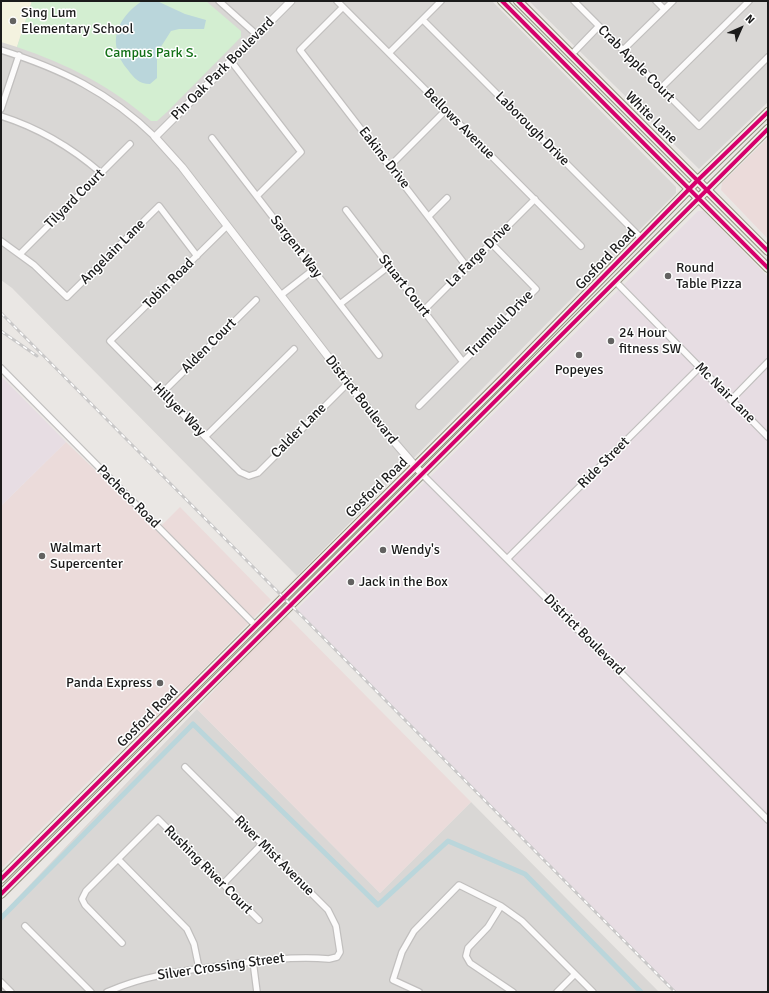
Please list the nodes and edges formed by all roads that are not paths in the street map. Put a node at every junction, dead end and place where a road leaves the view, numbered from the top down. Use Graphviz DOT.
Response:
graph roads {
  1 [pos="219,1"];
  2 [pos="290,1"];
  3 [pos="337,1"];
  4 [pos="441,1"];
  5 [pos="502,1"];
  6 [pos="518,1"];
  7 [pos="574,1"];
  8 [pos="656,1"];
  9 [pos="673,1"];
  10 [pos="749,1"];
  11 [pos="343,7"];
  12 [pos="664,10"];
  13 [pos="423,20"];
  14 [pos="599,26"];
  15 [pos="257,35"];
  16 [pos="1,50"];
  17 [pos="623,50"];
  18 [pos="389,53"];
  19 [pos="571,55"];
  20 [pos="19,56"];
  21 [pos="767,59"];
  22 [pos="230,61"];
  23 [pos="661,88"];
  24 [pos="1,109"];
  25 [pos="446,110"];
  26 [pos="768,112"];
  27 [pos="1,116"];
  28 [pos="768,129"];
  29 [pos="155,137"];
  30 [pos="212,138"];
  31 [pos="130,144"];
  32 [pos="390,166"];
  33 [pos="101,173"];
  34 [pos="698,180"];
  35 [pos="707,188"];
  36 [pos="689,189"];
  37 [pos="256,196"];
  38 [pos="447,198"];
  39 [pos="697,198"];
  40 [pos="535,200"];
  41 [pos="346,210"];
  42 [pos="428,216"];
  43 [pos="227,226"];
  44 [pos="1,241"];
  45 [pos="639,241"];
  46 [pos="491,243"];
  47 [pos="581,246"];
  48 [pos="768,251"];
  49 [pos="20,254"];
  50 [pos="197,256"];
  51 [pos="389,266"];
  52 [pos="467,267"];
  53 [pos="768,268"];
  54 [pos="314,270"];
  55 [pos="615,281"];
  56 [pos="280,296"];
  57 [pos="256,300"];
  58 [pos="340,304"];
  59 [pos="423,311"];
  60 [pos="552,330"];
  61 [pos="110,341"];
  62 [pos="294,349"];
  63 [pos="379,356"];
  64 [pos="463,362"];
  65 [pos="768,362"];
  66 [pos="1,368"];
  67 [pos="699,368"];
  68 [pos="348,383"];
  69 [pos="510,386"];
  70 [pos="162,393"];
  71 [pos="731,400"];
  72 [pos="419,406"];
  73 [pos="205,437"];
  74 [pos="768,437"];
  75 [pos="415,467"];
  76 [pos="422,474"];
  77 [pos="249,476"];
  78 [pos="375,505"];
  79 [pos="339,542"];
  80 [pos="348,548"];
  81 [pos="508,558"];
  82 [pos="315,581"];
  83 [pos="281,600"];
  84 [pos="255,625"];
  85 [pos="261,634"];
  86 [pos="232,664"];
  87 [pos="185,766"];
  88 [pos="768,820"];
  89 [pos="262,844"];
  90 [pos="118,859"];
  91 [pos="1,879"];
  92 [pos="223,884"];
  93 [pos="1,894"];
  94 [pos="501,906"];
  95 [pos="259,920"];
  96 [pos="25,926"];
  97 [pos="122,943"];
  98 [pos="337,957"];
  99 [pos="253,961"];
  100 [pos="199,968"];
  101 [pos="575,974"];
  102 [pos="1,982"];
  103 [pos="12,992"];
  104 [pos="91,992"];
  105 [pos="106,992"];
  106 [pos="257,992"];
  107 [pos="419,992"];
  108 [pos="513,992"];
  109 [pos="557,992"];
  110 [pos="593,992"];
  1 -- 15 [label="street"];
  2 -- 15 [label="street, Pin Oak Park Boulevard"];
  3 -- 11 [label="street, Bellows Avenue"];
  4 -- 13 [label="street"];
  5 -- 36 [label="main road, White Lane"];
  6 -- 19 [label="main road, White Lane"];
  7 -- 14 [label="street, Crab Apple Court"];
  8 -- 12 [label="street"];
  9 -- 12 [label="street"];
  10 -- 23 [label="street"];
  11 -- 18 [label="street, Bellows Avenue"];
  11 -- 32 [label="street, Eakins Drive"];
  12 -- 17 [label="street"];
  13 -- 18 [label="street"];
  13 -- 45 [label="street, Laborough Drive"];
  14 -- 17 [label="street, Crab Apple Court"];
  14 -- 19 [label="street"];
  15 -- 22 [label="street, Pin Oak Park Boulevard"];
  16 -- 20 [label="street, District Boulevard"];
  17 -- 23 [label="street, Crab Apple Court"];
  18 -- 25 [label="street, Bellows Avenue"];
  19 -- 34 [label="main road, White Lane"];
  20 -- 24 [label="street"];
  20 -- 29 [label="street, District Boulevard"];
  21 -- 23 [label="street, Crab Apple Court"];
  22 -- 29 [label="street, Pin Oak Park Boulevard"];
  22 -- 37 [label="street"];
  25 -- 32 [label="street"];
  25 -- 40 [label="street, Bellows Avenue"];
  26 -- 34 [label="main road, Gosford Road"];
  27 -- 33 [label="street"];
  28 -- 35 [label="main road, Gosford Road"];
  29 -- 43 [label="street, District Boulevard"];
  30 -- 37 [label="street, Sargent Way"];
  31 -- 33 [label="street, Tilyard Court"];
  32 -- 42 [label="street, Eakins Drive"];
  33 -- 49 [label="street, Tilyard Court"];
  34 -- 35 [label="main road, White Lane"];
  34 -- 36 [label="main road, Gosford Road"];
  35 -- 39 [label="main road, Gosford Road"];
  35 -- 48 [label="main road, White Lane"];
  36 -- 39 [label="main road, White Lane"];
  36 -- 45 [label="main road, Gosford Road"];
  37 -- 54 [label="street, Sargent Way"];
  38 -- 42 [label="street"];
  39 -- 53 [label="main road, White Lane"];
  39 -- 55 [label="main road, Gosford Road"];
  40 -- 46 [label="street, La Farge Drive"];
  40 -- 47 [label="street, Bellows Avenue"];
  41 -- 51 [label="street, Stuart Court"];
  42 -- 52 [label="street, Eakins Drive"];
  43 -- 50 [label="street, Tobin Road"];
  43 -- 56 [label="street, District Boulevard"];
  44 -- 49 [label="street"];
  45 -- 55 [label="main road"];
  45 -- 60 [label="main road, Gosford Road"];
  46 -- 52 [label="street, La Farge Drive"];
  46 -- 64 [label="street, Trumbull Drive"];
  49 -- 50 [label="street, Angelain Lane"];
  50 -- 61 [label="street, Tobin Road"];
  51 -- 58 [label="street"];
  51 -- 59 [label="street, Stuart Court"];
  52 -- 59 [label="street, La Farge Drive"];
  54 -- 56 [label="street"];
  54 -- 58 [label="street, Sargent Way"];
  55 -- 67 [label="street, Mc Nair Lane"];
  55 -- 69 [label="main road, Gosford Road"];
  56 -- 68 [label="street, District Boulevard"];
  57 -- 70 [label="street, Alden Court"];
  58 -- 63 [label="street, Sargent Way"];
  59 -- 64 [label="street, Stuart Court"];
  60 -- 69 [label="main road"];
  60 -- 75 [label="main road, Gosford Road"];
  61 -- 70 [label="street, Hillyer Way"];
  62 -- 73 [label="street"];
  64 -- 72 [label="street, Trumbull Drive"];
  65 -- 71 [label="street"];
  66 -- 84 [label="street, Pacheco Road"];
  67 -- 71 [label="street, Mc Nair Lane"];
  67 -- 81 [label="street, Ride Street"];
  68 -- 75 [label="street, District Boulevard"];
  68 -- 77 [label="street, Calder Lane"];
  69 -- 76 [label="main road, Gosford Road"];
  70 -- 73 [label="street, Hillyer Way"];
  71 -- 74 [label="street, Mc Nair Lane"];
  73 -- 77 [label="street, Hillyer Way"];
  75 -- 76 [label="street, District Boulevard"];
  75 -- 78 [label="main road, Gosford Road"];
  76 -- 80 [label="main road, Gosford Road"];
  76 -- 81 [label="street, District Boulevard"];
  78 -- 79 [label="main road, Gosford Road"];
  78 -- 80 [label="main road"];
  79 -- 82 [label="main road"];
  79 -- 83 [label="main road, Gosford Road"];
  80 -- 82 [label="main road, Gosford Road"];
  81 -- 88 [label="street, District Boulevard"];
  82 -- 85 [label="main road, Gosford Road"];
  83 -- 84 [label="main road, Gosford Road"];
  83 -- 85 [label="main road"];
  84 -- 86 [label="main road"];
  84 -- 91 [label="main road, Gosford Road"];
  85 -- 86 [label="main road, Gosford Road"];
  86 -- 93 [label="main road, Gosford Road"];
  87 -- 89 [label="street, River Mist Avenue"];
  89 -- 92 [label="street"];
  89 -- 98 [label="street, River Mist Avenue"];
  90 -- 92 [label="street, Rushing River Court"];
  90 -- 97 [label="street"];
  90 -- 100 [label="street"];
  92 -- 95 [label="street, Rushing River Court"];
  94 -- 101 [label="street"];
  94 -- 107 [label="street"];
  94 -- 108 [label="street"];
  96 -- 104 [label="street"];
  98 -- 99 [label="street, Silver Crossing Street"];
  99 -- 100 [label="street, Silver Crossing Street"];
  99 -- 106 [label="street"];
  100 -- 105 [label="street, Silver Crossing Street"];
  101 -- 109 [label="street"];
  101 -- 110 [label="street"];
  102 -- 103 [label="street"];
}
